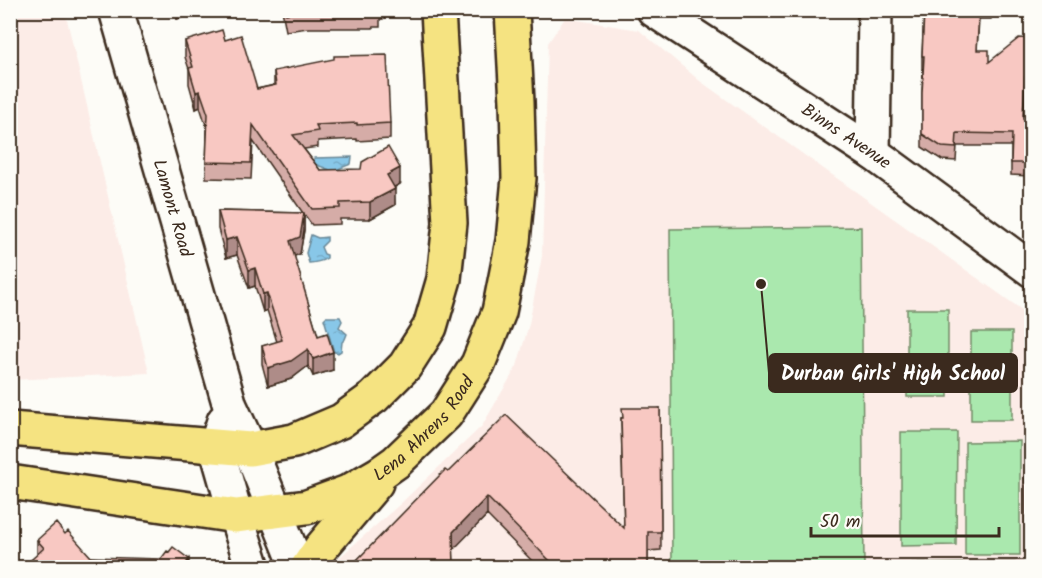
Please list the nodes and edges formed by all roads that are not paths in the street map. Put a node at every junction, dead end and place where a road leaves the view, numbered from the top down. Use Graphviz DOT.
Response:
graph roads {
  1 [pos="116,10"];
  2 [pos="438,10"];
  3 [pos="512,10"];
  4 [pos="654,10"];
  5 [pos="875,10"];
  6 [pos="873,153"];
  7 [pos="1032,270"];
  8 [pos="230,406"];
  9 [pos="10,429"];
  10 [pos="216,446"];
  11 [pos="250,449"];
  12 [pos="396,462"];
  13 [pos="10,482"];
  14 [pos="275,512"];
  15 [pos="236,516"];
  16 [pos="253,567"];
  17 [pos="298,567"];
  18 [pos="307,567"];
  1 -- 8 [label="street, Lamont Road"];
  2 -- 11 [label="main road"];
  3 -- 12 [label="main road, Lena Ahrens Road"];
  4 -- 6 [label="street, Binns Avenue"];
  5 -- 6 [label="street"];
  6 -- 7 [label="street, Binns Avenue"];
  8 -- 10 [label="street"];
  8 -- 11 [label="street, Lamont Road"];
  9 -- 10 [label="main road"];
  10 -- 11 [label="main road"];
  10 -- 15 [label="street"];
  11 -- 14 [label="street, Lamont Road"];
  12 -- 14 [label="main road, Lena Ahrens Road"];
  12 -- 18 [label="main road"];
  13 -- 15 [label="main road, Lena Ahrens Road"];
  14 -- 15 [label="main road, Lena Ahrens Road"];
  14 -- 17 [label="street, Lamont Road"];
  15 -- 16 [label="street"];
}
